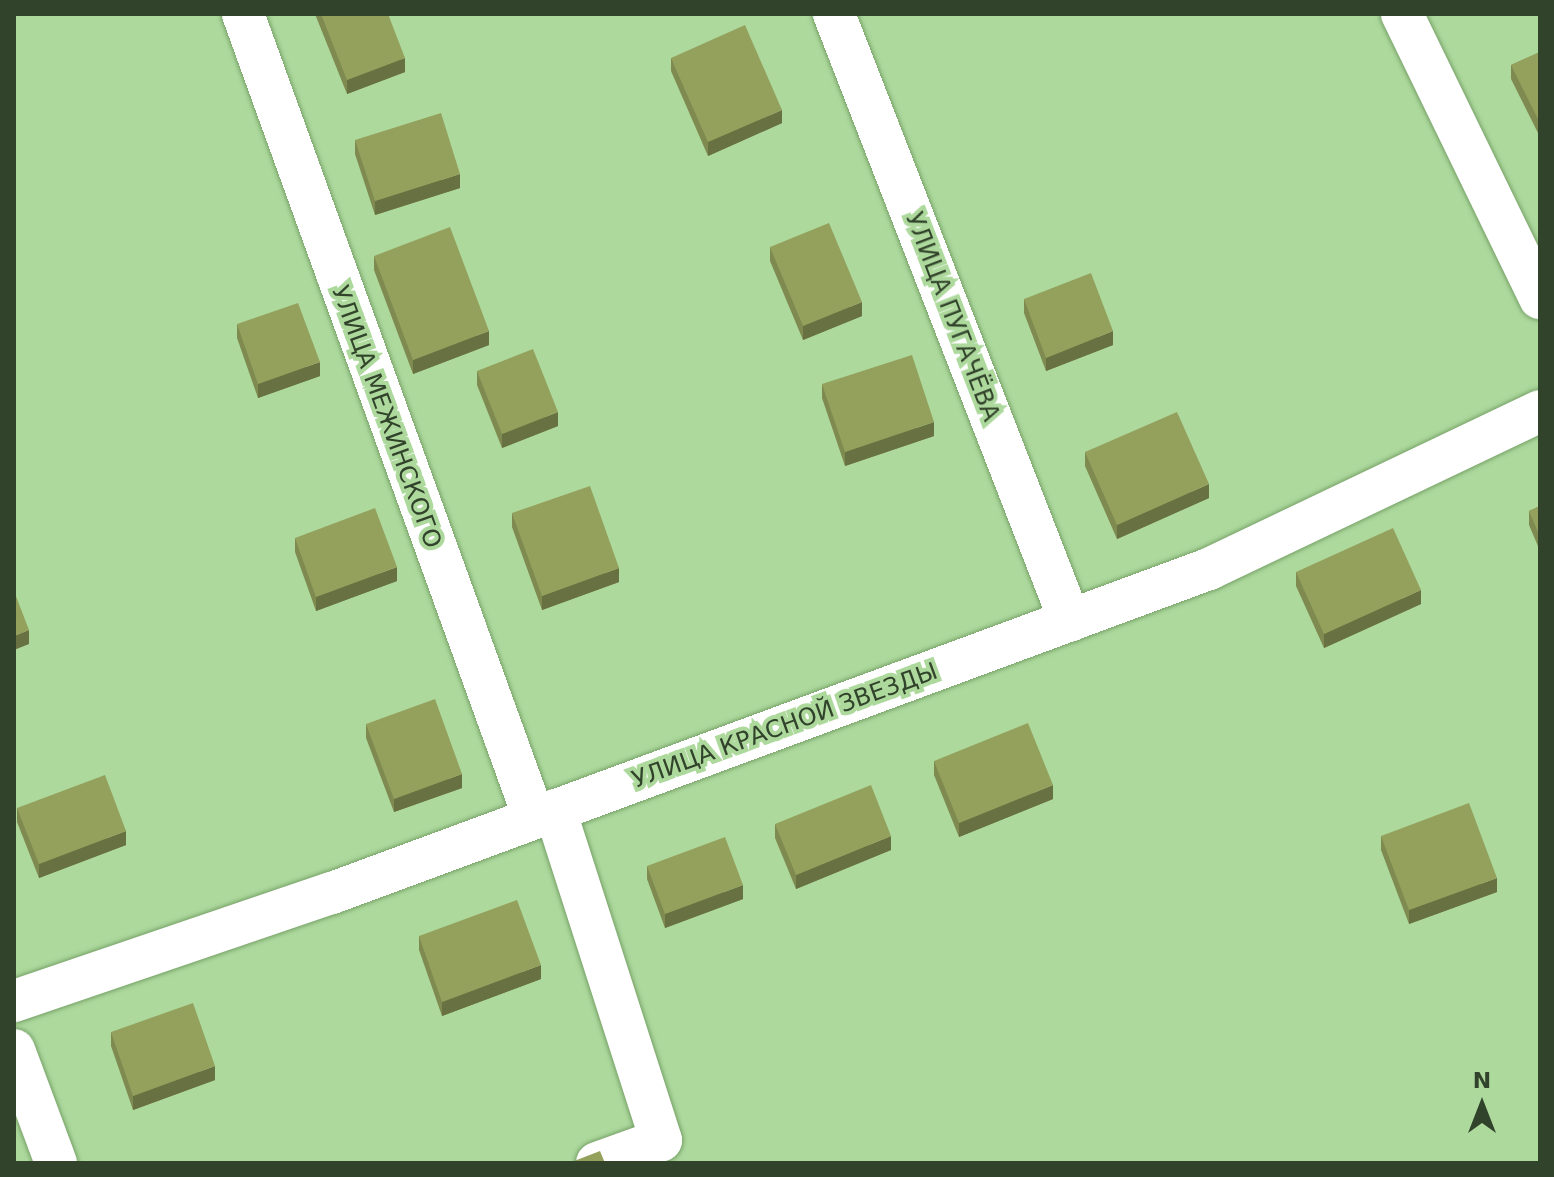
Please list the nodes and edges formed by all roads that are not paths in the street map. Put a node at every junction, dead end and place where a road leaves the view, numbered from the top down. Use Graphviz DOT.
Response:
graph roads {
  1 [pos="243,14"];
  2 [pos="834,14"];
  3 [pos="1402,14"];
  4 [pos="1540,298"];
  5 [pos="1540,411"];
  6 [pos="1070,621"];
  7 [pos="544,814"];
  8 [pos="14,1001"];
  9 [pos="14,1050"];
  10 [pos="56,1163"];
  11 [pos="597,1163"];
  1 -- 7 [label="street, УЛИЦА МЕЖИНСКОГО"];
  2 -- 6 [label="street, УЛИЦА ПУГАЧЁВА"];
  3 -- 4 [label="street"];
  5 -- 6 [label="street, УЛИЦА КРАСНОЙ ЗВЕЗДЫ"];
  6 -- 7 [label="street, УЛИЦА КРАСНОЙ ЗВЕЗДЫ"];
  7 -- 8 [label="street, УЛИЦА КРАСНОЙ ЗВЕЗДЫ"];
  7 -- 11 [label="street, УЛИЦА МЕЖИНСКОГО"];
  9 -- 10 [label="street"];
}
